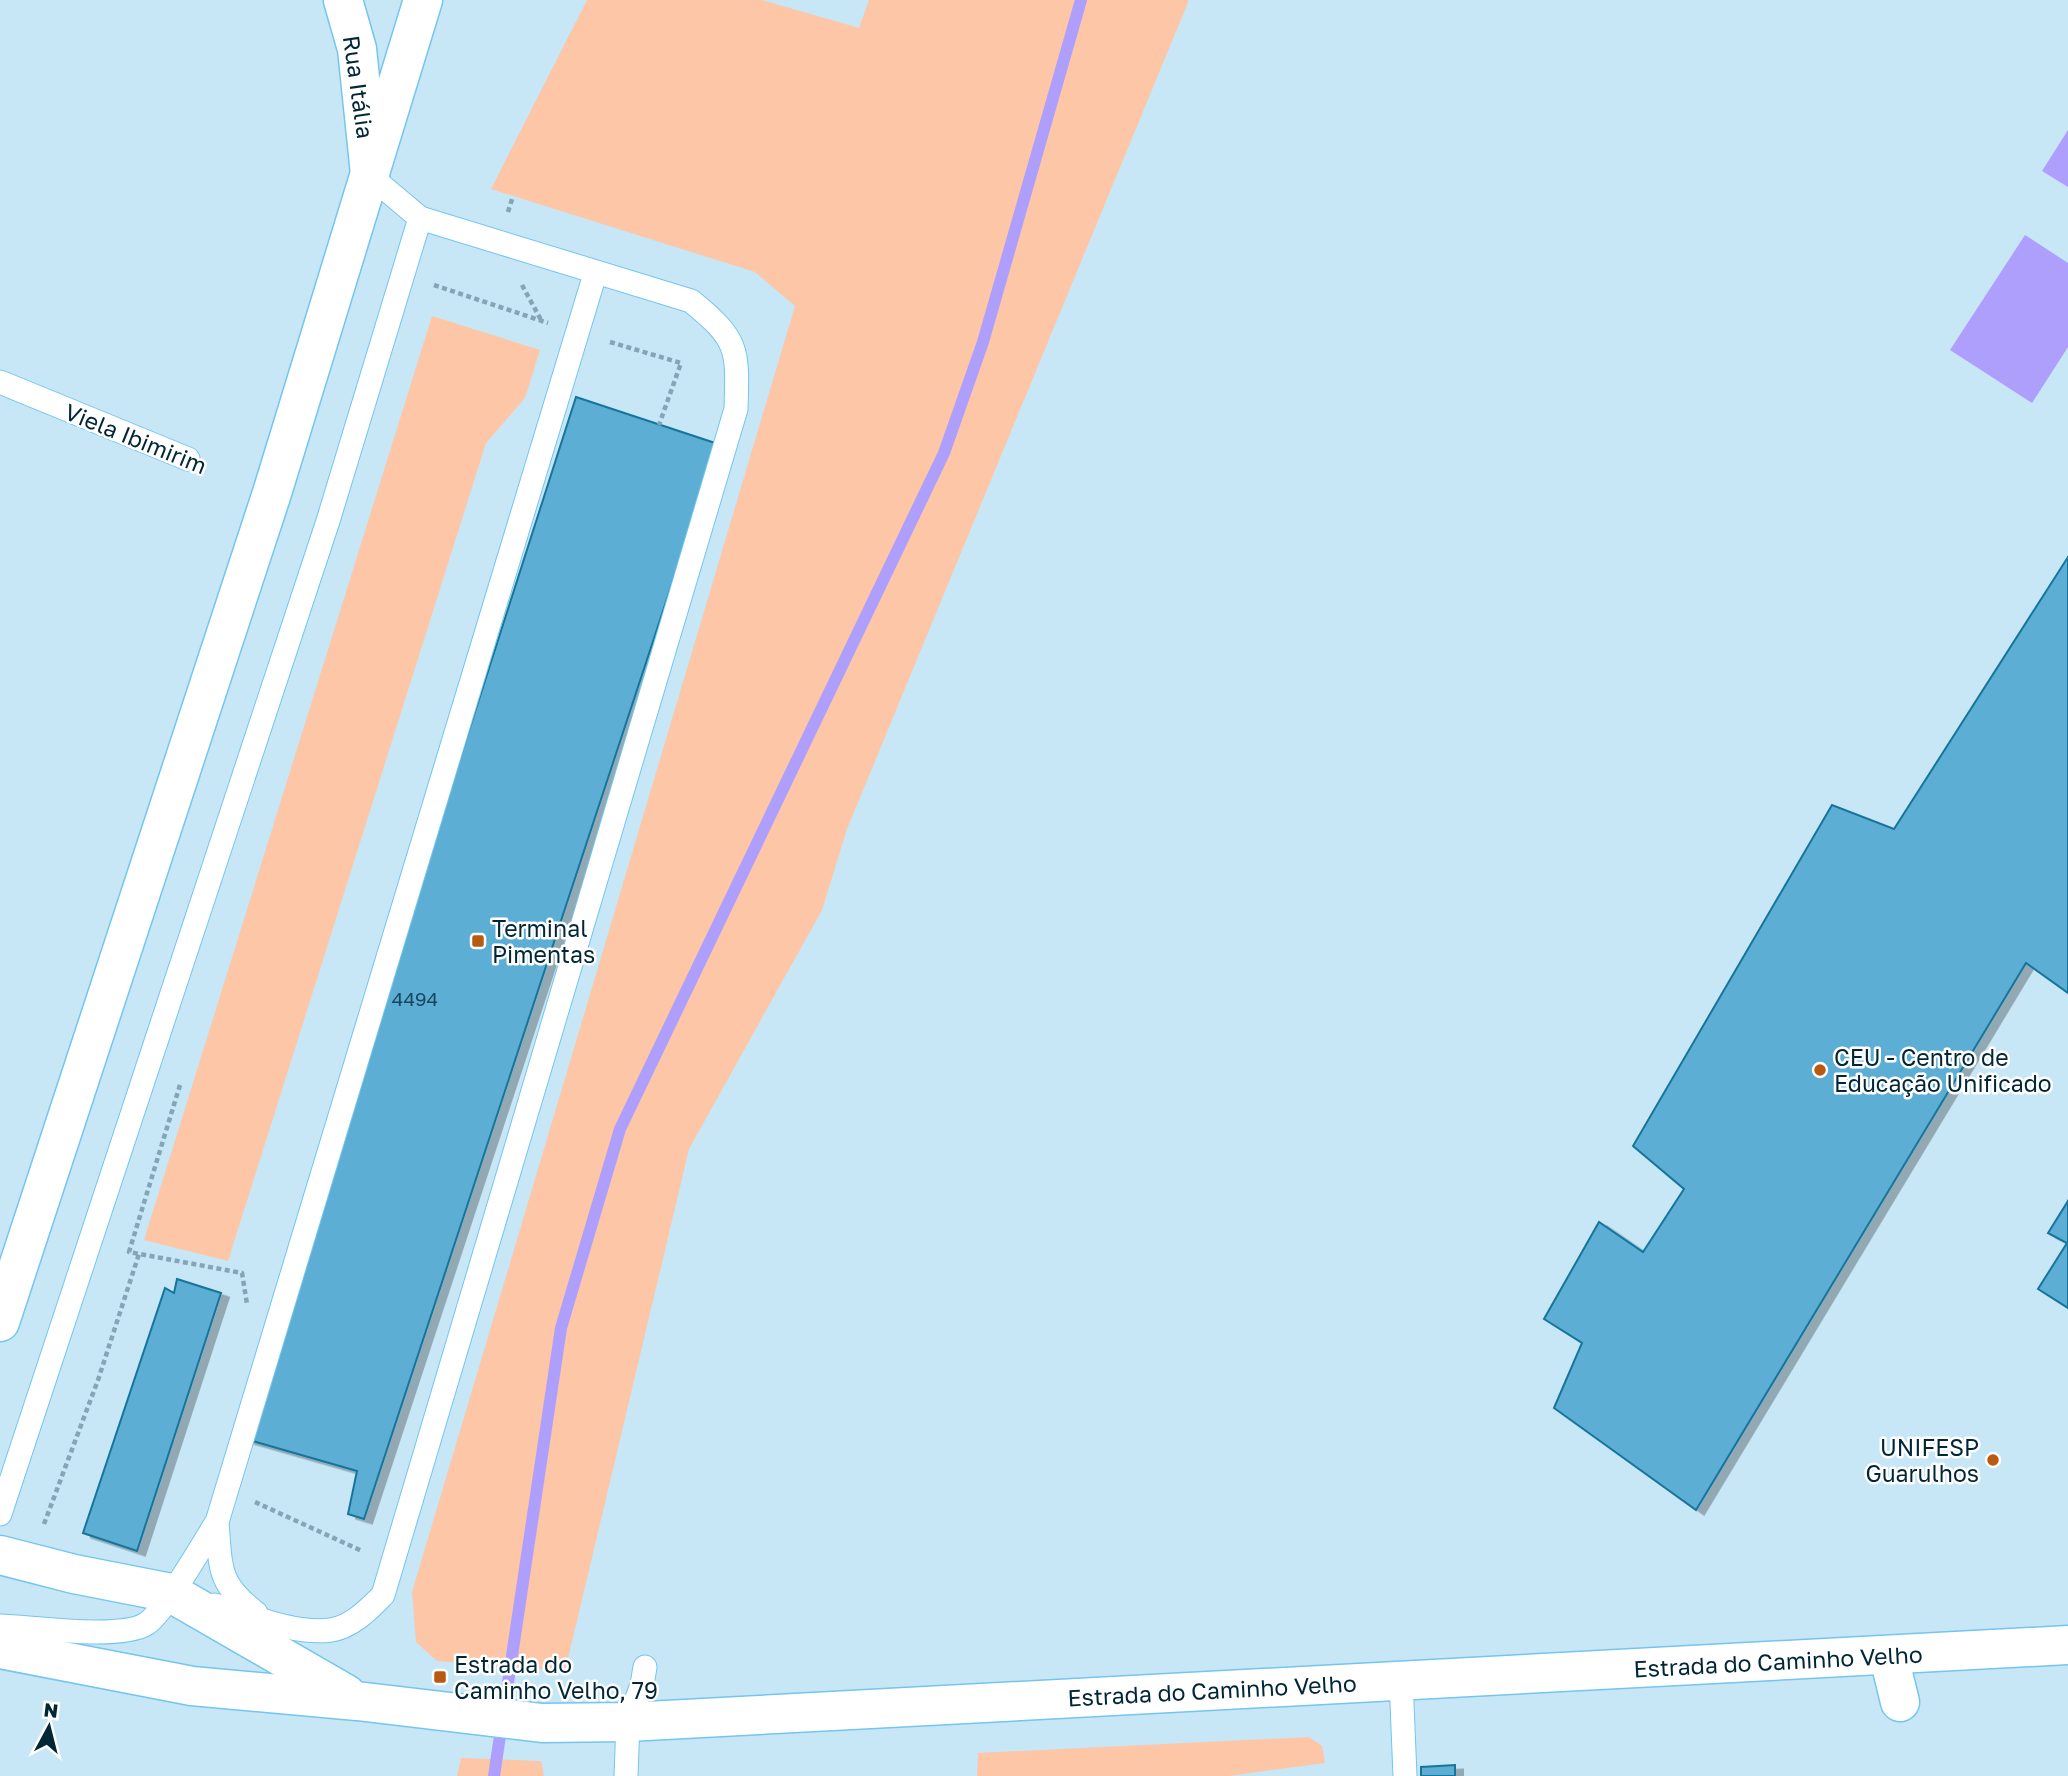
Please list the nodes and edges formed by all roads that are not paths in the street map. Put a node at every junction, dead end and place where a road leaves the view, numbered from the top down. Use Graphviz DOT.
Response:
graph roads {
  1 [pos="343,0"];
  2 [pos="401,0"];
  3 [pos="423,0"];
  4 [pos="370,176"];
  5 [pos="420,218"];
  6 [pos="595,274"];
  7 [pos="0,382"];
  8 [pos="188,459"];
  9 [pos="0,1322"];
  10 [pos="0,1514"];
  11 [pos="217,1522"];
  12 [pos="15,1558"];
  13 [pos="172,1593"];
  14 [pos="0,1626"];
  15 [pos="302,1629"];
  16 [pos="2068,1645"];
  17 [pos="0,1649"];
  18 [pos="1889,1657"];
  19 [pos="645,1667"];
  20 [pos="1401,1679"];
  21 [pos="357,1700"];
  22 [pos="1900,1702"];
  23 [pos="628,1722"];
  24 [pos="626,1776"];
  25 [pos="1405,1776"];
  1 -- 4 [label="street, Rua Itália"];
  2 -- 4 [label="street"];
  3 -- 4 [label="street"];
  4 -- 5 [label="lane"];
  4 -- 9 [label="street"];
  5 -- 6 [label="lane"];
  5 -- 10 [label="lane"];
  6 -- 11 [label="lane"];
  6 -- 15 [label="lane"];
  7 -- 8 [label="lane, Viela Ibimirim"];
  11 -- 13 [label="lane"];
  11 -- 15 [label="lane"];
  12 -- 13 [label="street, Estrada do Caminho Velho"];
  13 -- 14 [label="lane"];
  13 -- 15 [label="lane"];
  13 -- 21 [label="street, Estrada do Caminho Velho"];
  16 -- 18 [label="street, Estrada do Caminho Velho"];
  17 -- 21 [label="street, Estrada do Caminho Velho"];
  18 -- 20 [label="street, Estrada do Caminho Velho"];
  18 -- 22 [label="street"];
  19 -- 23 [label="lane"];
  20 -- 23 [label="street, Estrada do Caminho Velho"];
  20 -- 25 [label="lane"];
  21 -- 23 [label="street, Estrada do Caminho Velho"];
  23 -- 24 [label="lane"];
}
